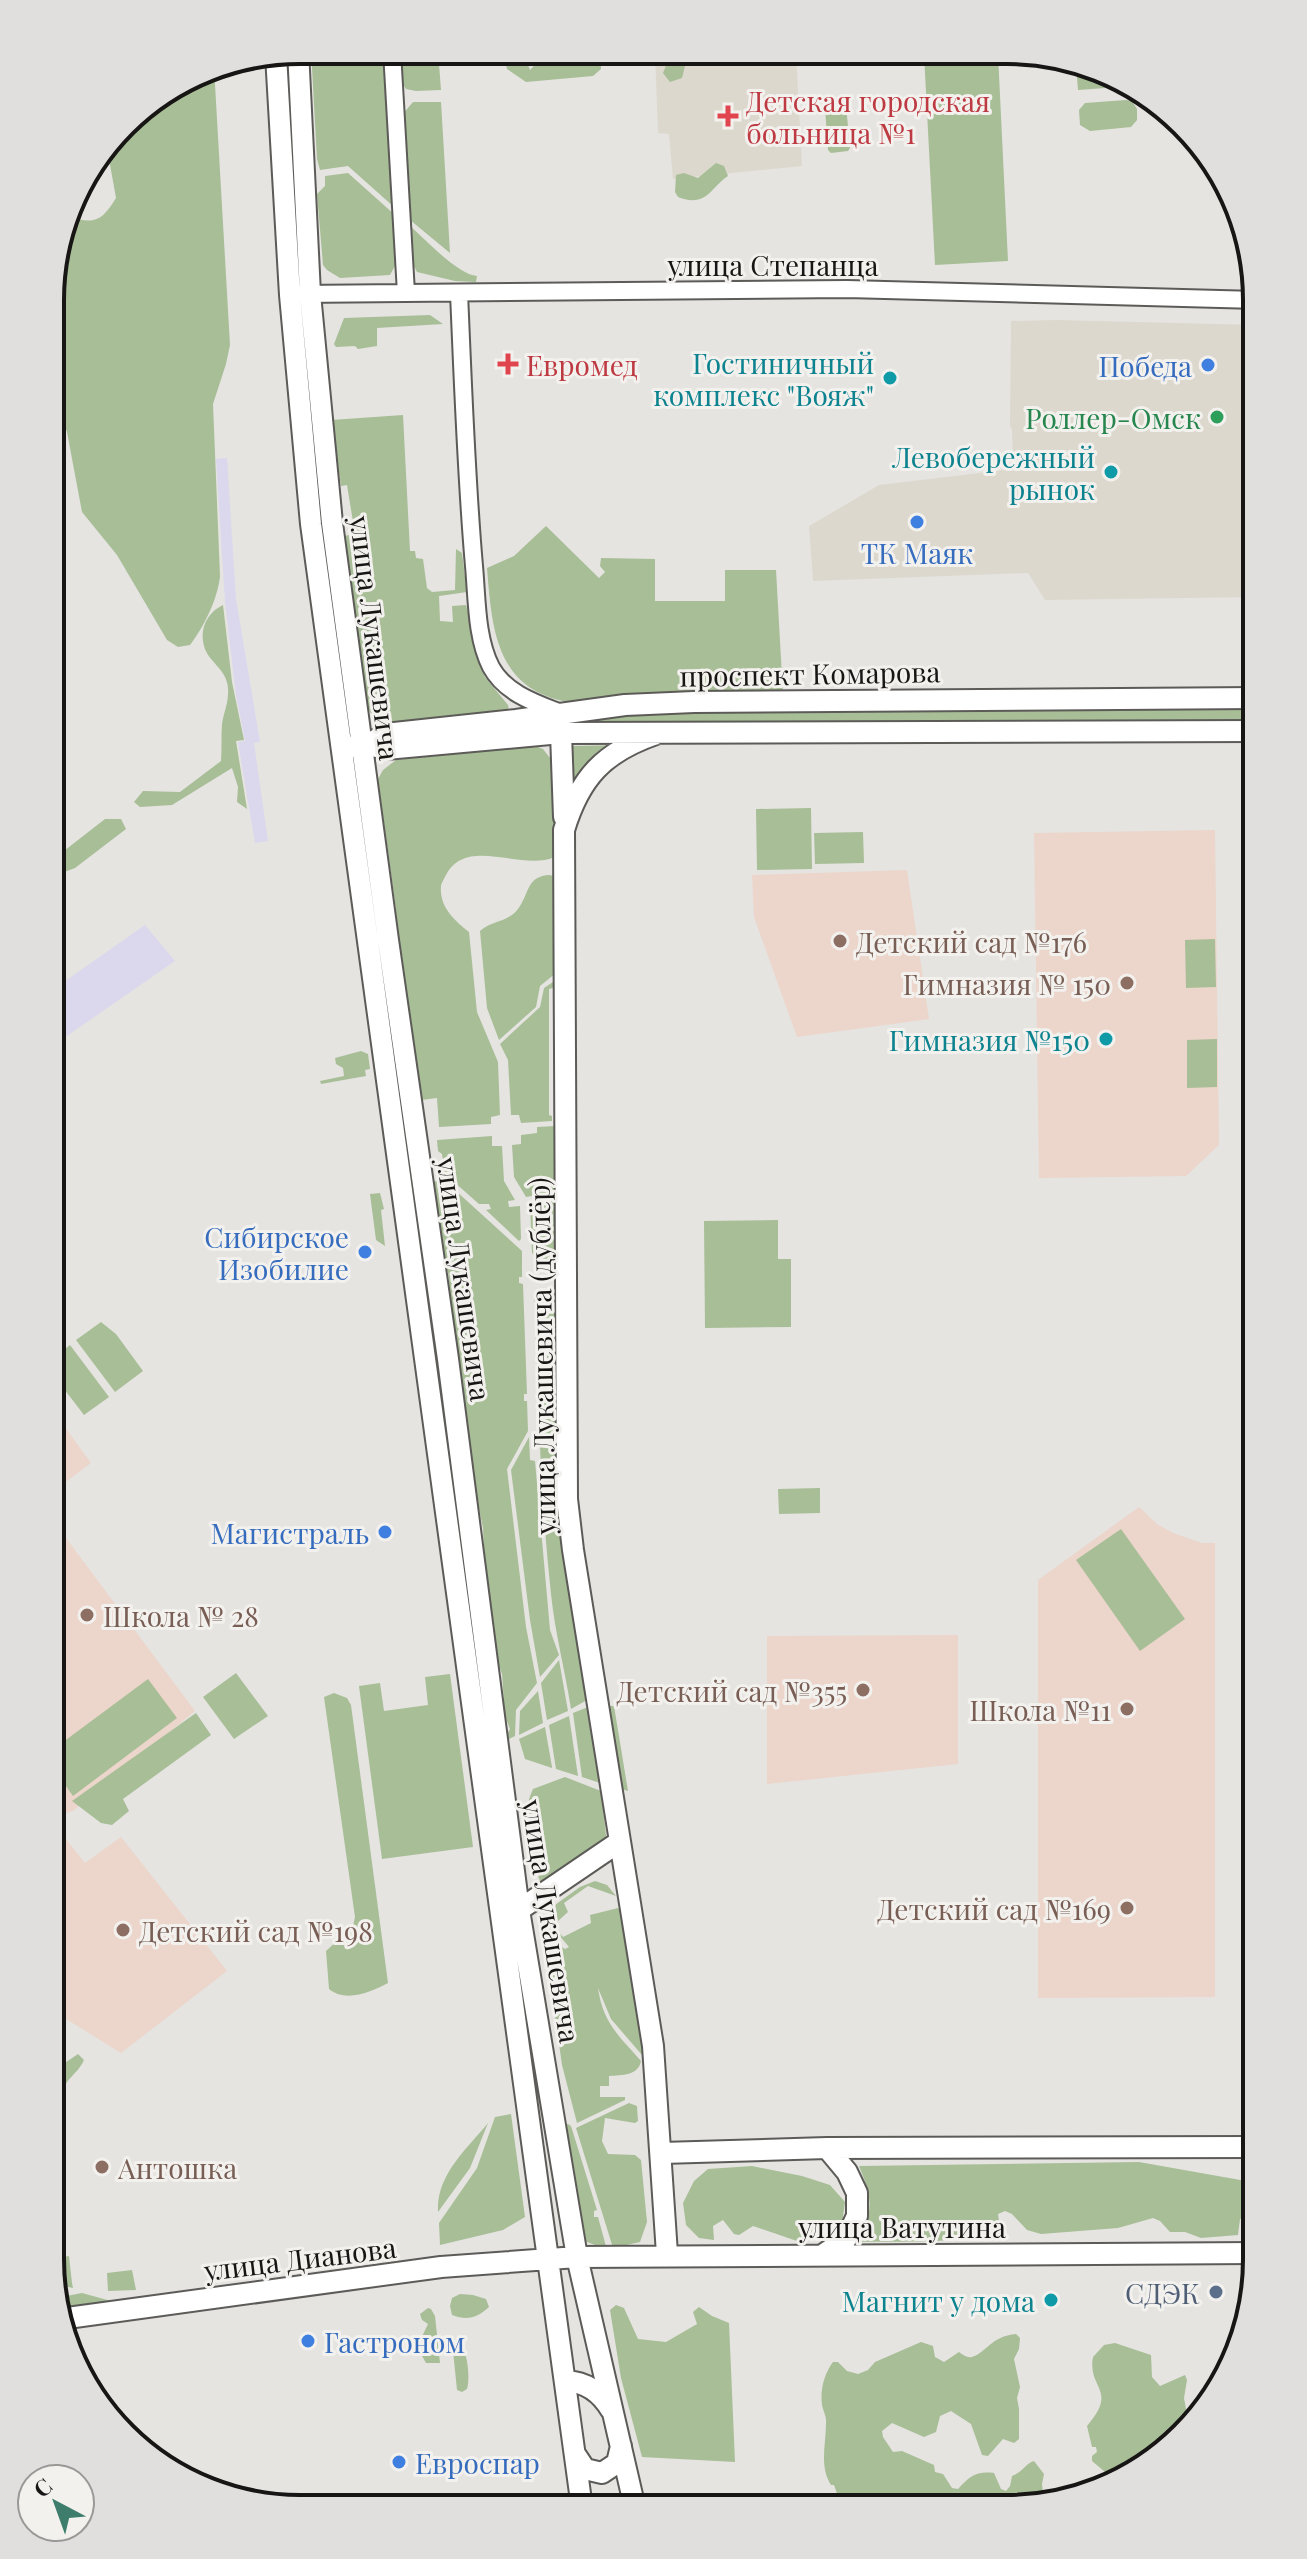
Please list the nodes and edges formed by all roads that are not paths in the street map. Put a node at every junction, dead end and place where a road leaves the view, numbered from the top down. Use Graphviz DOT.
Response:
graph roads {
  1 [pos="298,64"];
  2 [pos="393,64"];
  3 [pos="277,65"];
  4 [pos="406,293"];
  5 [pos="459,293"];
  6 [pos="300,294"];
  7 [pos="1243,300"];
  8 [pos="513,691"];
  9 [pos="1243,698"];
  10 [pos="1172,699"];
  11 [pos="694,702"];
  12 [pos="516,720"];
  13 [pos="561,724"];
  14 [pos="1171,731"];
  15 [pos="1243,731"];
  16 [pos="656,734"];
  17 [pos="693,735"];
  18 [pos="365,745"];
  19 [pos="341,748"];
  20 [pos="564,830"];
  21 [pos="619,1842"];
  22 [pos="509,1911"];
  23 [pos="1242,2147"];
  24 [pos="827,2148"];
  25 [pos="662,2153"];
  26 [pos="1242,2253"];
  27 [pos="667,2254"];
  28 [pos="824,2254"];
  29 [pos="577,2257"];
  30 [pos="548,2258"];
  31 [pos="72,2317"];
  32 [pos="566,2381"];
  33 [pos="613,2413"];
  34 [pos="621,2446"];
  35 [pos="575,2454"];
  36 [pos="580,2495"];
  37 [pos="632,2495"];
  1 -- 6 [label="main road, улица Лукашевича"];
  2 -- 4 [label="street"];
  3 -- 6 [label="main road, улица Лукашевича"];
  4 -- 5 [label="street, улица Степанца"];
  4 -- 6 [label="street, улица Степанца"];
  5 -- 7 [label="street, улица Степанца"];
  5 -- 8 [label="street"];
  6 -- 18 [label="main road, улица Лукашевича"];
  6 -- 19 [label="main road, улица Лукашевича"];
  8 -- 12 [label="street"];
  8 -- 13 [label="street"];
  9 -- 10 [label="main road, проспект Комарова"];
  10 -- 11 [label="main road, проспект Комарова"];
  10 -- 14 [label="main road"];
  11 -- 13 [label="main road, проспект Комарова"];
  11 -- 17 [label="main road"];
  12 -- 13 [label="main road, проспект Комарова"];
  12 -- 18 [label="main road, проспект Комарова"];
  13 -- 16 [label="main road, проспект Комарова"];
  13 -- 18 [label="main road, проспект Комарова"];
  13 -- 20 [label="main road"];
  14 -- 15 [label="main road, проспект Комарова"];
  14 -- 17 [label="main road, проспект Комарова"];
  16 -- 17 [label="main road, проспект Комарова"];
  16 -- 20 [label="main road, улица Лукашевича (дублёр)"];
  18 -- 19 [label="main road, проспект Комарова"];
  18 -- 22 [label="main road, улица Лукашевича"];
  19 -- 22 [label="main road, улица Лукашевича"];
  20 -- 21 [label="main road, улица Лукашевича (дублёр)"];
  21 -- 22 [label="main road"];
  21 -- 25 [label="main road, улица Лукашевича (дублёр)"];
  22 -- 29 [label="main road, улица Лукашевича"];
  22 -- 30 [label="main road, улица Лукашевича"];
  23 -- 24 [label="main road"];
  24 -- 25 [label="main road"];
  24 -- 28 [label="main road"];
  25 -- 27 [label="main road, улица Лукашевича (дублёр)"];
  26 -- 28 [label="main road, улица Ватутина"];
  27 -- 28 [label="main road, улица Ватутина"];
  27 -- 29 [label="main road, улица Ватутина"];
  29 -- 30 [label="main road, улица Ватутина"];
  29 -- 33 [label="main road, улица Лукашевича"];
  30 -- 31 [label="main road, улица Дианова"];
  30 -- 32 [label="main road, улица Лукашевича"];
  32 -- 33 [label="main road"];
  32 -- 35 [label="main road, улица Лукашевича"];
  33 -- 34 [label="main road, улица Лукашевича"];
  34 -- 35 [label="main road"];
  34 -- 37 [label="main road, улица Лукашевича"];
  35 -- 36 [label="main road, улица Лукашевича"];
}
